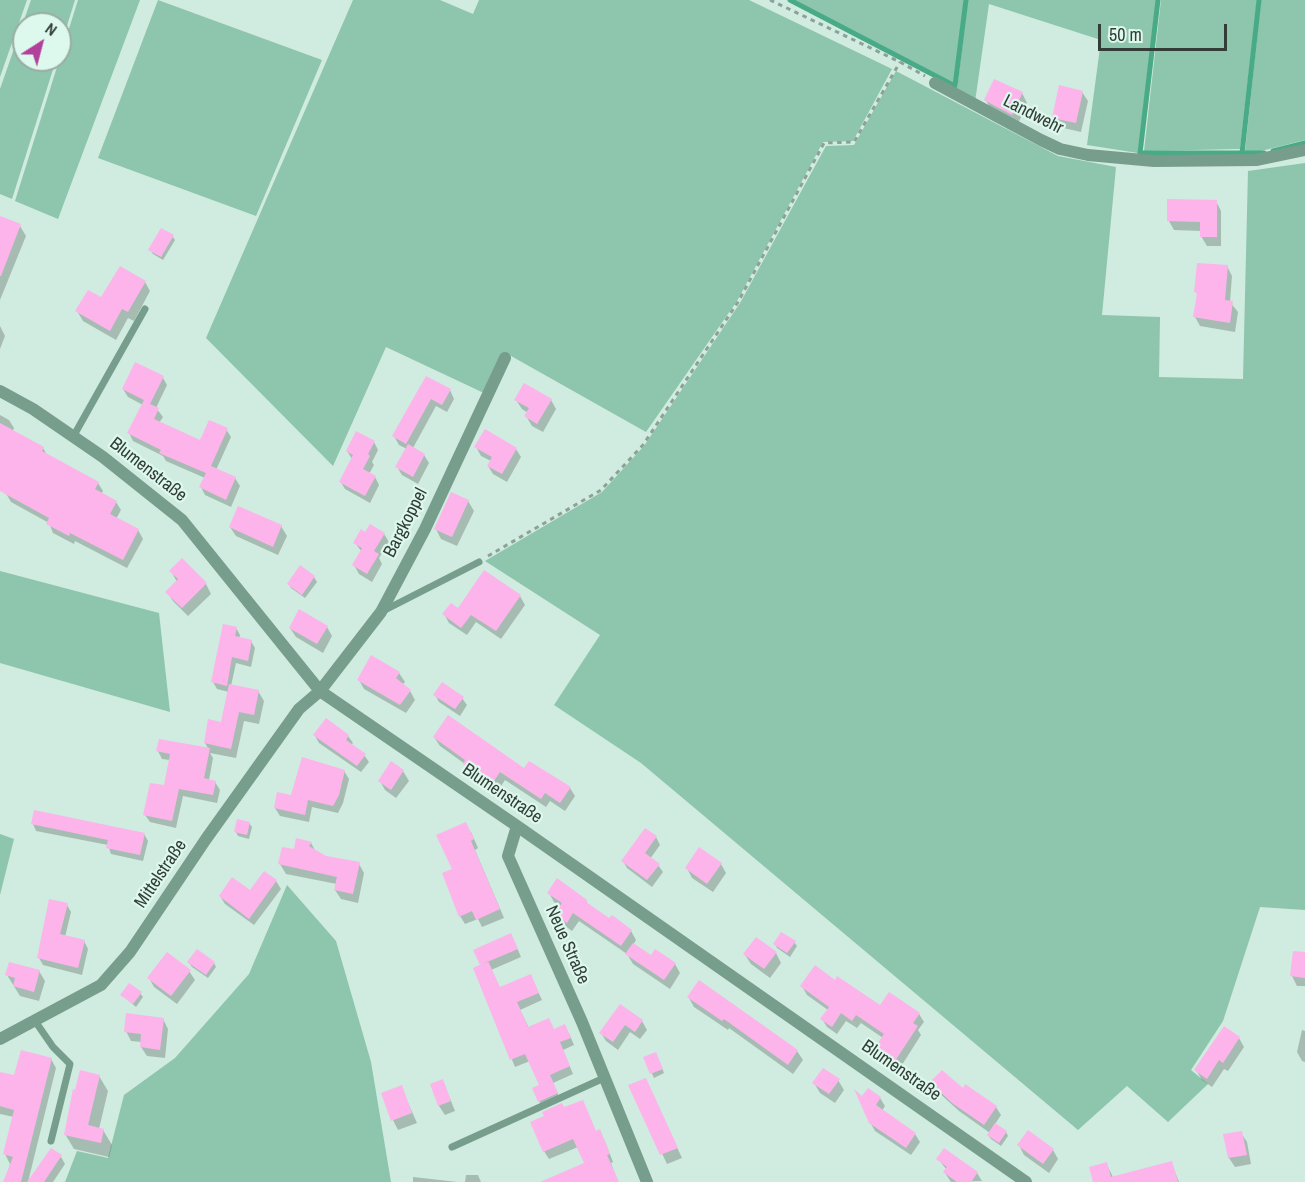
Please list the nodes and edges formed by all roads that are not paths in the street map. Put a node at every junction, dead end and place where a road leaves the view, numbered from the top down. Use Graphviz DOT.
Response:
graph roads {
  1 [pos="935,82"];
  2 [pos="1305,150"];
  3 [pos="145,309"];
  4 [pos="505,358"];
  5 [pos="0,391"];
  6 [pos="73,437"];
  7 [pos="479,562"];
  8 [pos="381,612"];
  9 [pos="320,691"];
  10 [pos="517,826"];
  11 [pos="35,1021"];
  12 [pos="0,1039"];
  13 [pos="604,1078"];
  14 [pos="51,1141"];
  15 [pos="452,1148"];
  16 [pos="647,1182"];
  17 [pos="1026,1182"];
  1 -- 2 [label="street, Landwehr"];
  3 -- 6 [label="lane"];
  4 -- 8 [label="street, Bargkoppel"];
  5 -- 6 [label="street, Blumenstraße"];
  6 -- 9 [label="street, Blumenstraße"];
  7 -- 8 [label="lane"];
  8 -- 9 [label="street, Bargkoppel"];
  9 -- 10 [label="street, Blumenstraße"];
  9 -- 11 [label="street, Mittelstraße"];
  10 -- 13 [label="street, Neue Straße"];
  10 -- 17 [label="street, Blumenstraße"];
  11 -- 12 [label="street, Mittelstraße"];
  11 -- 14 [label="lane"];
  13 -- 15 [label="lane"];
  13 -- 16 [label="street, Neue Straße"];
}
